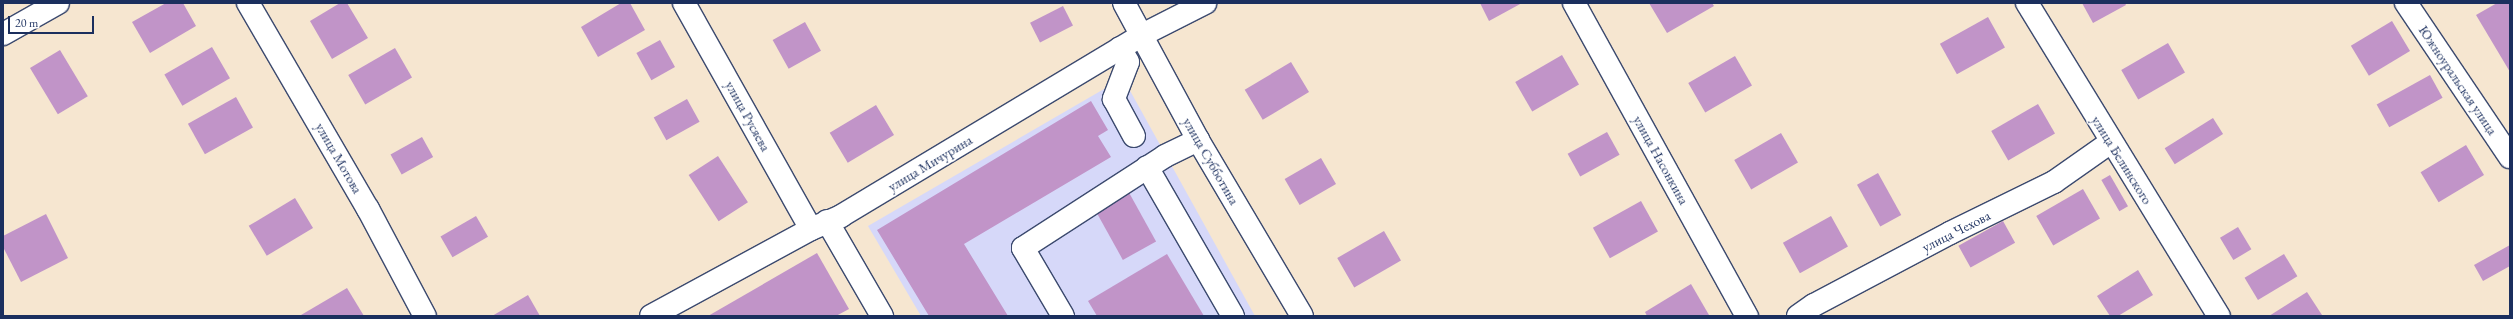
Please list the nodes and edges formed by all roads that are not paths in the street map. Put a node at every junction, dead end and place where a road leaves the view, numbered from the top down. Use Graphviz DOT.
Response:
graph roads {
  1 [pos="58,3"];
  2 [pos="248,3"];
  3 [pos="684,3"];
  4 [pos="1124,3"];
  5 [pos="1205,3"];
  6 [pos="1574,3"];
  7 [pos="2027,3"];
  8 [pos="2406,3"];
  9 [pos="3,34"];
  10 [pos="1142,35"];
  11 [pos="1120,48"];
  12 [pos="1134,136"];
  13 [pos="1198,140"];
  14 [pos="2111,142"];
  15 [pos="2510,157"];
  16 [pos="1147,167"];
  17 [pos="819,225"];
  18 [pos="425,316"];
  19 [pos="652,316"];
  20 [pos="882,316"];
  21 [pos="1063,316"];
  22 [pos="1233,316"];
  23 [pos="1302,316"];
  24 [pos="1748,316"];
  25 [pos="1798,316"];
  26 [pos="2219,316"];
  1 -- 9 [label="street"];
  2 -- 18 [label="street, улица Мотова"];
  3 -- 17 [label="street, улица Русяева"];
  4 -- 10 [label="street, улица Субботина"];
  5 -- 10 [label="street, улица Мичурина"];
  6 -- 24 [label="street, улица Насонкина"];
  7 -- 14 [label="street, улица Белинского"];
  8 -- 15 [label="street, Южноуральская улица"];
  10 -- 11 [label="street, улица Мичурина"];
  10 -- 13 [label="street, улица Субботина"];
  11 -- 12 [label="street"];
  11 -- 17 [label="street, улица Мичурина"];
  13 -- 16 [label="street"];
  13 -- 23 [label="street, улица Субботина"];
  14 -- 25 [label="street, улица Чехова"];
  14 -- 26 [label="street, улица Белинского"];
  16 -- 21 [label="street"];
  16 -- 22 [label="street"];
  17 -- 19 [label="street, улица Мичурина"];
  17 -- 20 [label="street, улица Русяева"];
}
